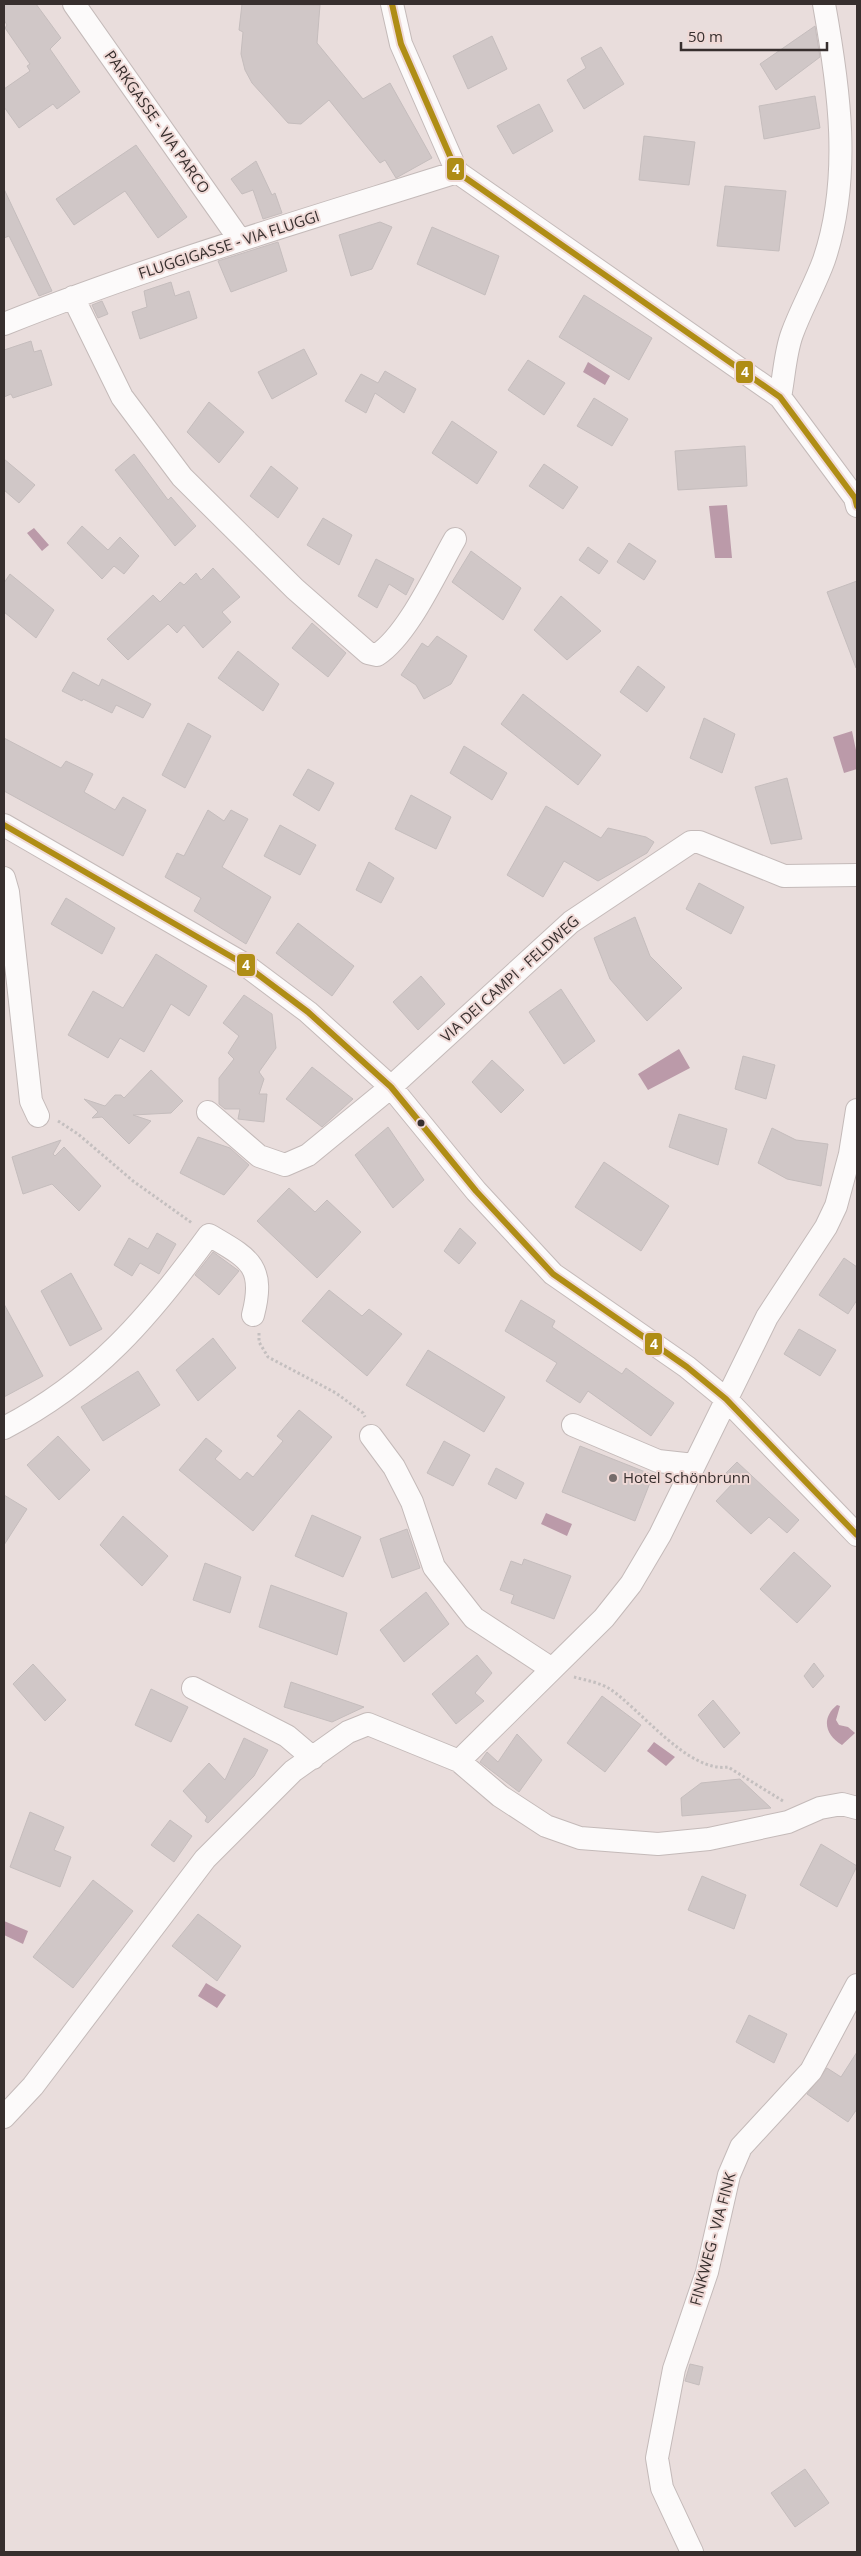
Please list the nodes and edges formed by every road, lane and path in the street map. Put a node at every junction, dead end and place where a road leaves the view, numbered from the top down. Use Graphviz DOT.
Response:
graph roads {
  1 [pos="74,4"];
  2 [pos="392,4"];
  3 [pos="824,4"];
  4 [pos="458,172"];
  5 [pos="240,240"];
  6 [pos="72,297"];
  7 [pos="4,324"];
  8 [pos="780,397"];
  9 [pos="857,506"];
  10 [pos="455,539"];
  11 [pos="4,825"];
  12 [pos="857,875"];
  13 [pos="4,878"];
  14 [pos="391,1087"];
  15 [pos="857,1110"];
  16 [pos="208,1112"];
  17 [pos="38,1116"];
  18 [pos="209,1235"];
  19 [pos="253,1315"];
  20 [pos="726,1398"];
  21 [pos="573,1425"];
  22 [pos="4,1428"];
  23 [pos="371,1436"];
  24 [pos="694,1465"];
  25 [pos="857,1535"];
  26 [pos="552,1669"];
  27 [pos="193,1688"];
  28 [pos="312,1758"];
  29 [pos="460,1761"];
  30 [pos="857,1808"];
  31 [pos="805,1814"];
  32 [pos="857,1985"];
  33 [pos="4,2117"];
  34 [pos="692,2552"];
  1 -- 5 [label="street, PARKGASSE - VIA PARCO"];
  2 -- 4 [label="street"];
  3 -- 8 [label="street"];
  4 -- 5 [label="street, FLUGGIGASSE - VIA FLUGGI"];
  4 -- 8 [label="street"];
  5 -- 6 [label="street, FLUGGIGASSE - VIA FLUGGI"];
  6 -- 7 [label="street, FLUGGIGASSE - VIA FLUGGI"];
  6 -- 10 [label="street"];
  8 -- 9 [label="street"];
  11 -- 14 [label="street"];
  12 -- 14 [label="street, VIA DEI CAMPI - FELDWEG"];
  13 -- 17 [label="street"];
  14 -- 16 [label="street"];
  14 -- 20 [label="street"];
  15 -- 20 [label="street"];
  17 -- 18 [label="path"];
  18 -- 19 [label="street"];
  18 -- 22 [label="street"];
  19 -- 23 [label="path"];
  20 -- 24 [label="street"];
  20 -- 25 [label="street"];
  21 -- 24 [label="street"];
  23 -- 26 [label="street"];
  24 -- 26 [label="street"];
  26 -- 29 [label="street"];
  26 -- 31 [label="path"];
  27 -- 28 [label="street"];
  28 -- 29 [label="street"];
  28 -- 33 [label="street"];
  29 -- 31 [label="street"];
  30 -- 31 [label="street"];
  32 -- 34 [label="street, FINKWEG - VIA FINK"];
}
